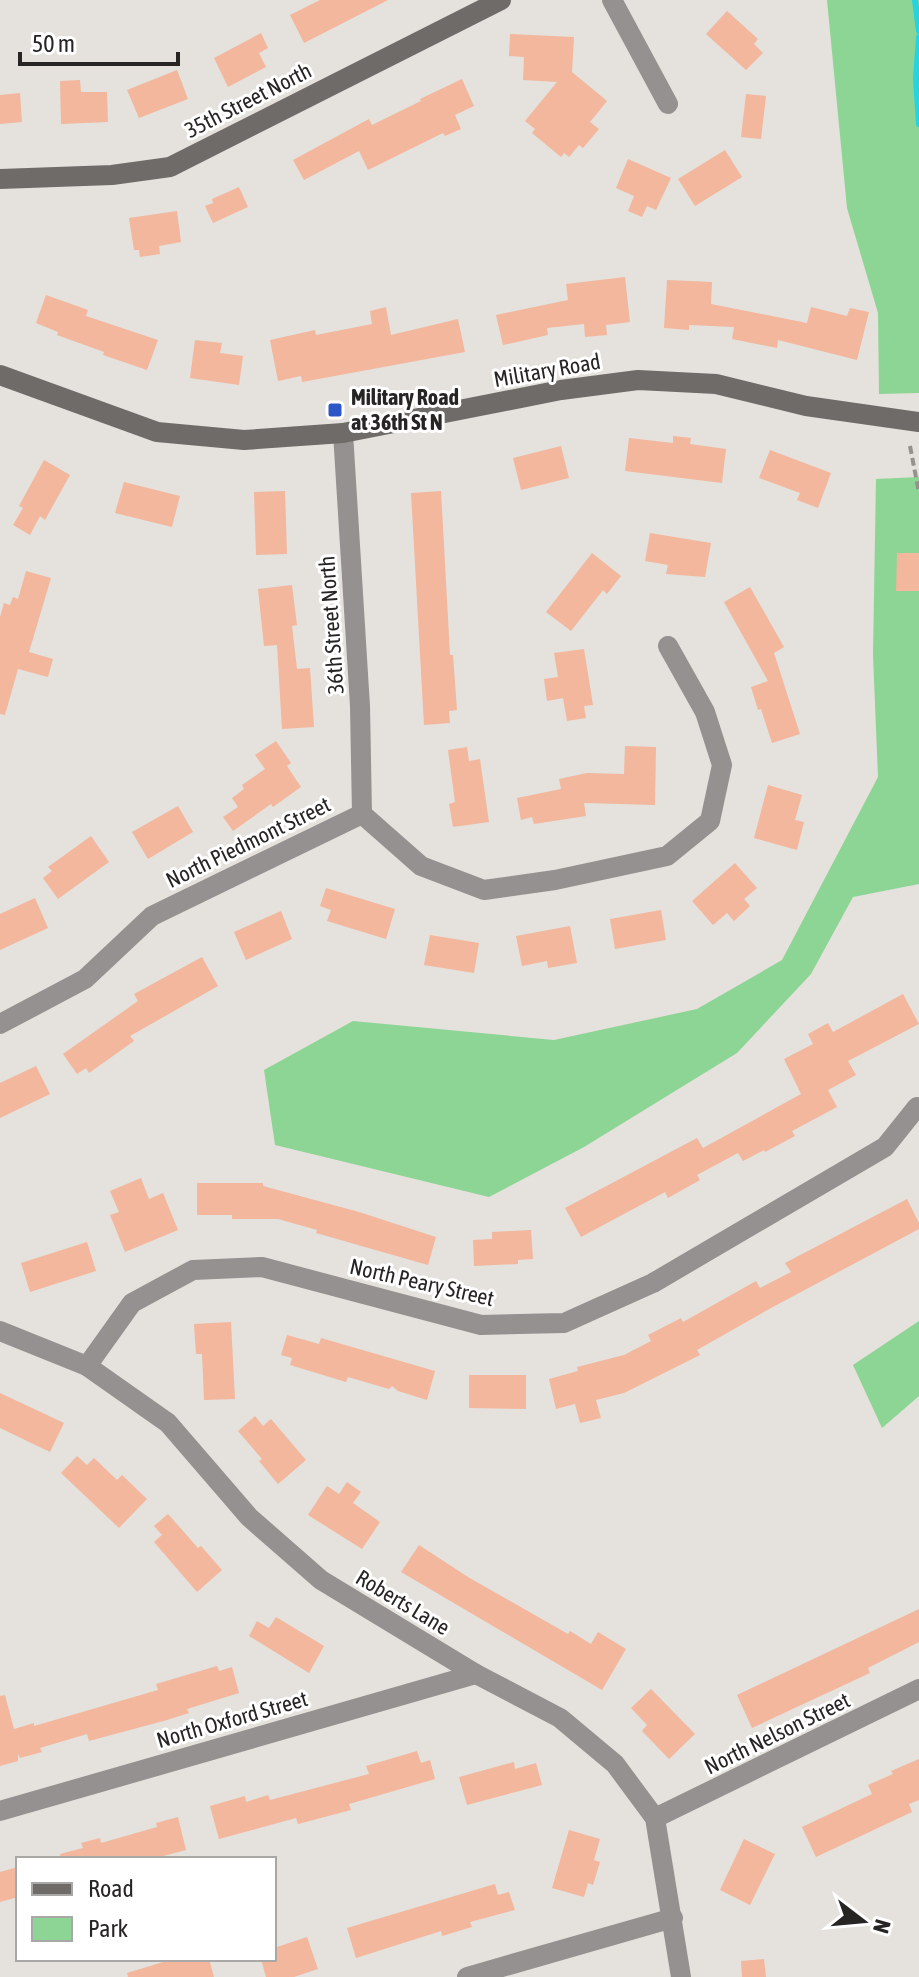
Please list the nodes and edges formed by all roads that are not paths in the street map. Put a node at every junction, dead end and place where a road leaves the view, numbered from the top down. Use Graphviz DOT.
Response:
graph roads {
  1 [pos="501,0"];
  2 [pos="612,0"];
  3 [pos="668,104"];
  4 [pos="0,179"];
  5 [pos="0,375"];
  6 [pos="919,422"];
  7 [pos="343,433"];
  8 [pos="668,646"];
  9 [pos="362,814"];
  10 [pos="0,1024"];
  11 [pos="917,1107"];
  12 [pos="0,1331"];
  13 [pos="87,1366"];
  14 [pos="476,1674"];
  15 [pos="919,1689"];
  16 [pos="0,1811"];
  17 [pos="655,1818"];
  18 [pos="673,1918"];
  19 [pos="467,1977"];
  20 [pos="681,1977"];
  1 -- 4 [label="main road, 35th Street North"];
  2 -- 3 [label="street"];
  5 -- 7 [label="main road, Military Road"];
  6 -- 7 [label="main road, Military Road"];
  7 -- 9 [label="street, 36th Street North"];
  8 -- 9 [label="street, North Piedmont Street"];
  9 -- 10 [label="street, North Piedmont Street"];
  11 -- 13 [label="street, North Peary Street"];
  12 -- 13 [label="street, Roberts Lane"];
  13 -- 14 [label="street, Roberts Lane"];
  14 -- 16 [label="street, North Oxford Street"];
  14 -- 17 [label="street, Roberts Lane"];
  15 -- 17 [label="street, North Nelson Street"];
  17 -- 18 [label="street, Roberts Lane"];
  18 -- 19 [label="street"];
  18 -- 20 [label="street, Roberts Lane"];
}
